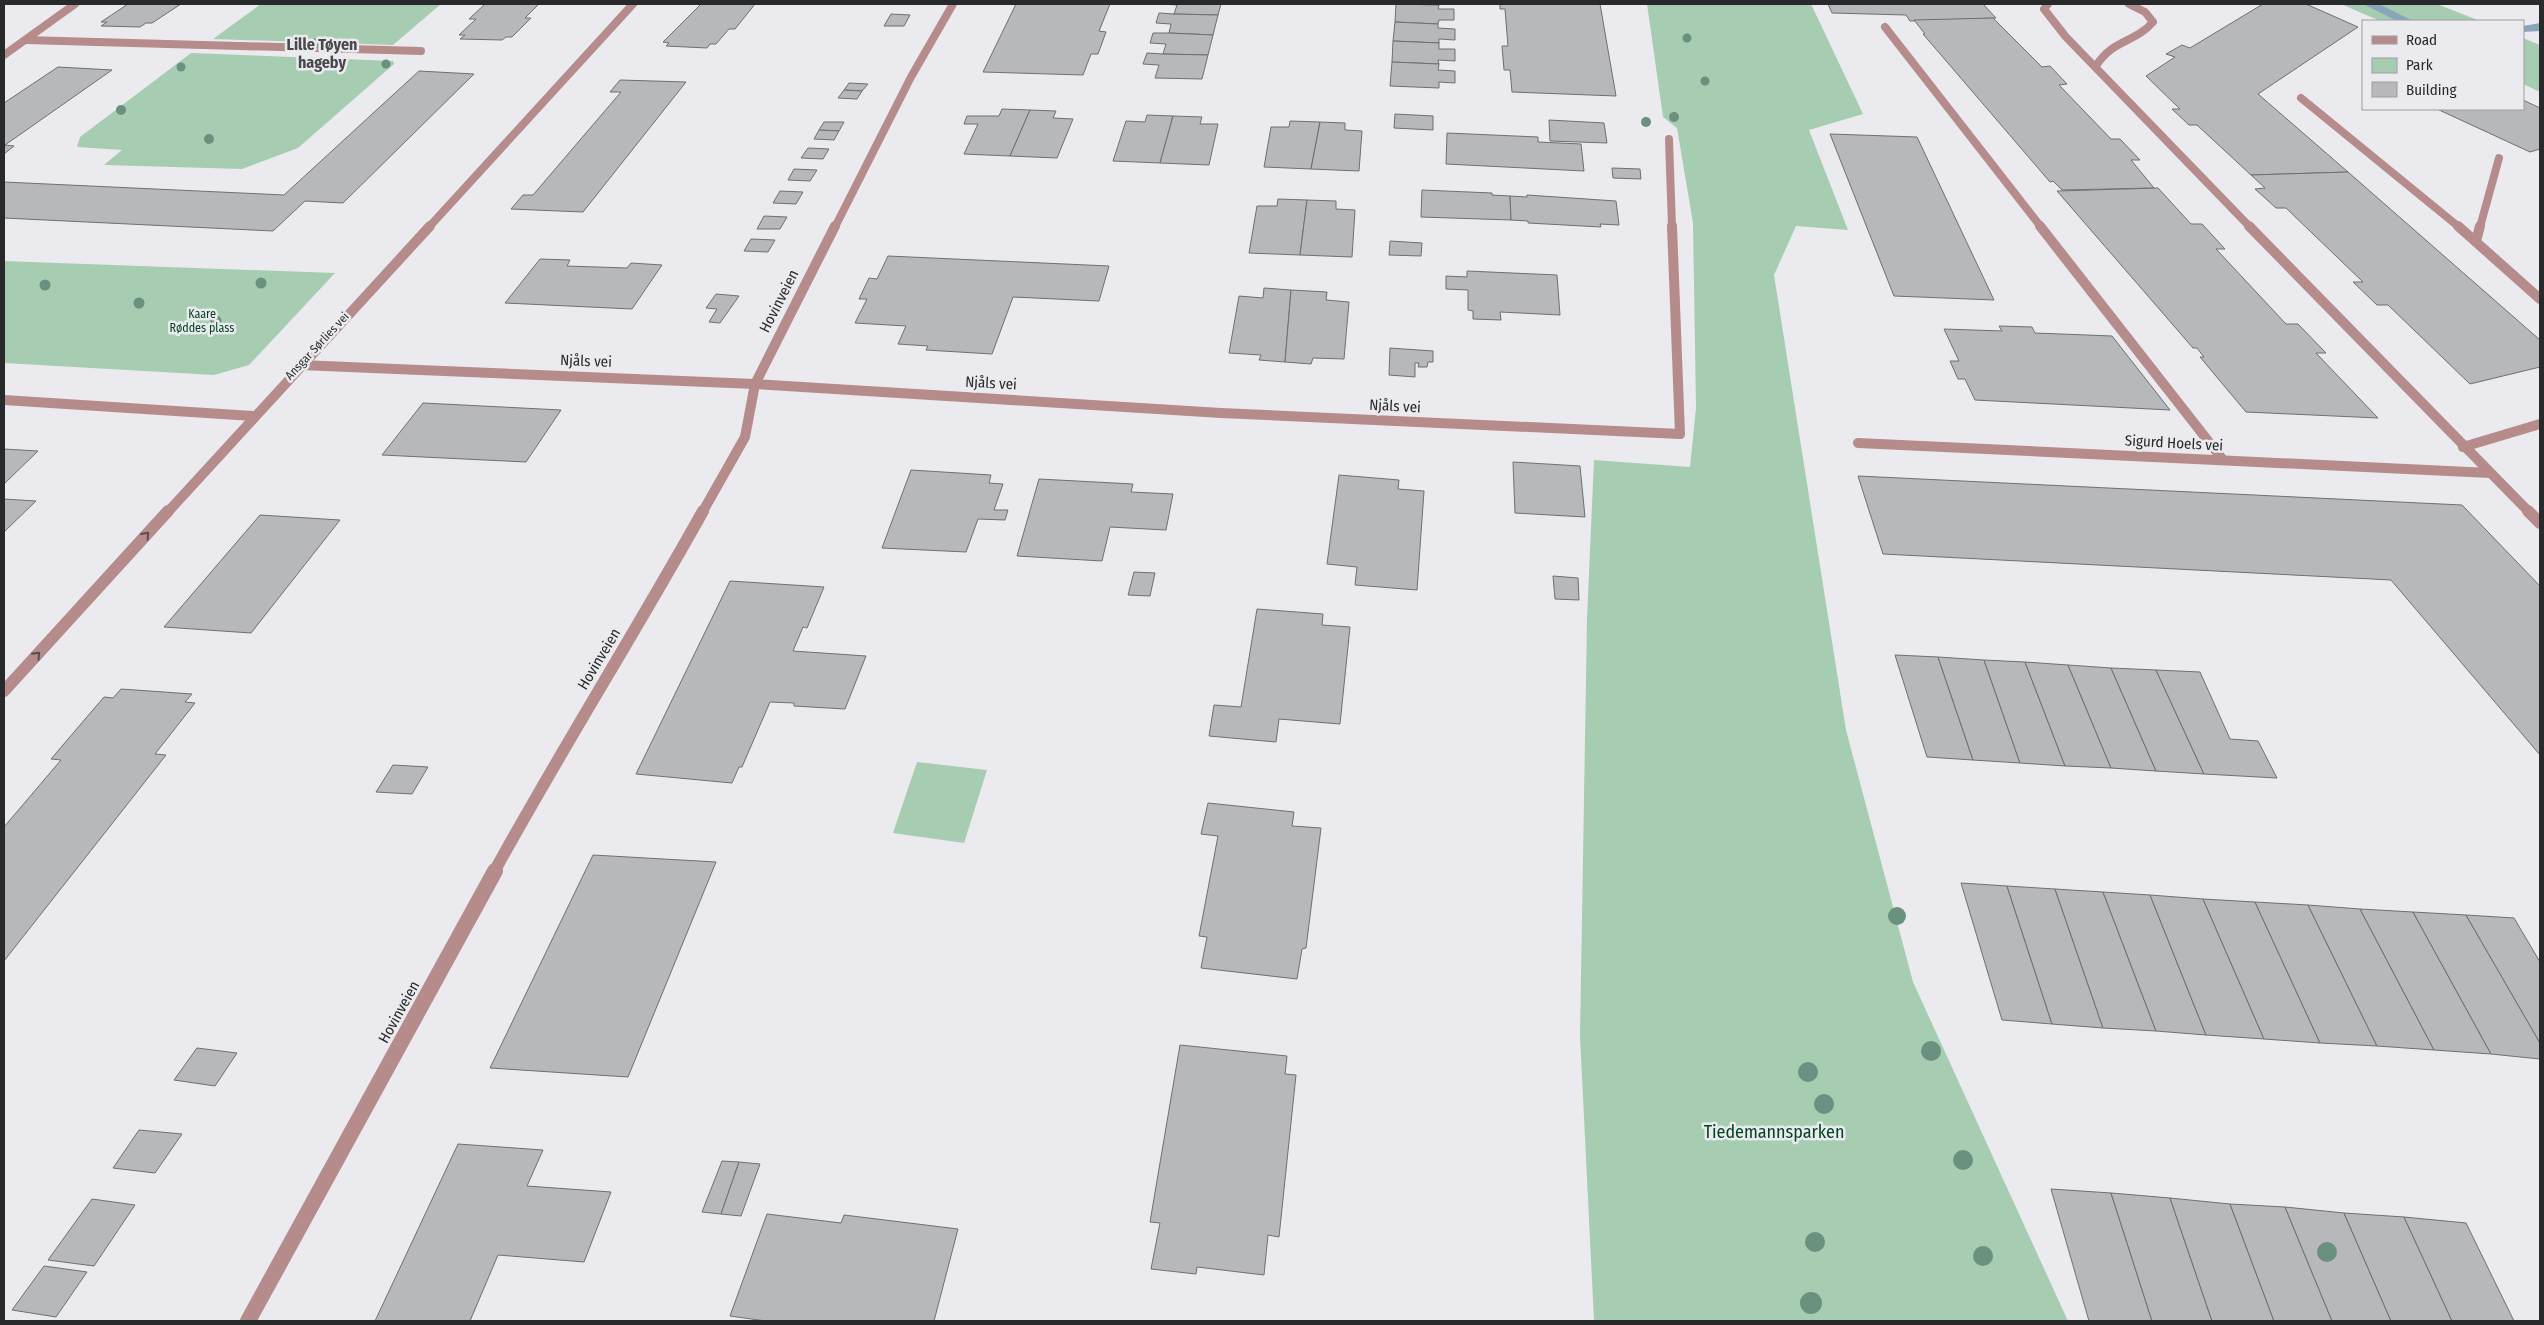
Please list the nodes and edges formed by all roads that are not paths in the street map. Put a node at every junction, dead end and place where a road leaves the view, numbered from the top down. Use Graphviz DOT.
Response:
graph roads {
  1 [pos="76,4"];
  2 [pos="633,4"];
  3 [pos="953,4"];
  4 [pos="2048,4"];
  5 [pos="2129,4"];
  6 [pos="1885,27"];
  7 [pos="26,40"];
  8 [pos="421,51"];
  9 [pos="4,55"];
  10 [pos="2096,66"];
  11 [pos="2301,98"];
  12 [pos="1669,139"];
  13 [pos="2499,158"];
  14 [pos="2476,241"];
  15 [pos="2540,299"];
  16 [pos="300,365"];
  17 [pos="755,384"];
  18 [pos="4,400"];
  19 [pos="253,416"];
  20 [pos="2540,424"];
  21 [pos="1858,442"];
  22 [pos="2462,447"];
  23 [pos="2224,460"];
  24 [pos="2490,472"];
  25 [pos="2540,523"];
  26 [pos="4,691"];
  27 [pos="248,1321"];
  1 -- 7 [label="street"];
  2 -- 16 [label="street, Ansgar Sørlies vei"];
  3 -- 17 [label="street, Hovinveien"];
  4 -- 10 [label="street"];
  5 -- 10 [label="street"];
  6 -- 23 [label="street"];
  7 -- 8 [label="street"];
  7 -- 9 [label="street"];
  10 -- 22 [label="street"];
  11 -- 14 [label="street"];
  12 -- 17 [label="street, Njåls vei"];
  13 -- 14 [label="street"];
  14 -- 15 [label="street"];
  16 -- 17 [label="street, Njåls vei"];
  16 -- 19 [label="street, Ansgar Sørlies vei"];
  17 -- 27 [label="street, Hovinveien"];
  18 -- 19 [label="street"];
  26 -- 19 [label="street, Ansgar Sørlies vei, one-way"];
  20 -- 22 [label="street"];
  21 -- 23 [label="street, Sigurd Hoels vei"];
  22 -- 24 [label="street"];
  23 -- 24 [label="street, Sigurd Hoels vei"];
  24 -- 25 [label="street"];
}
